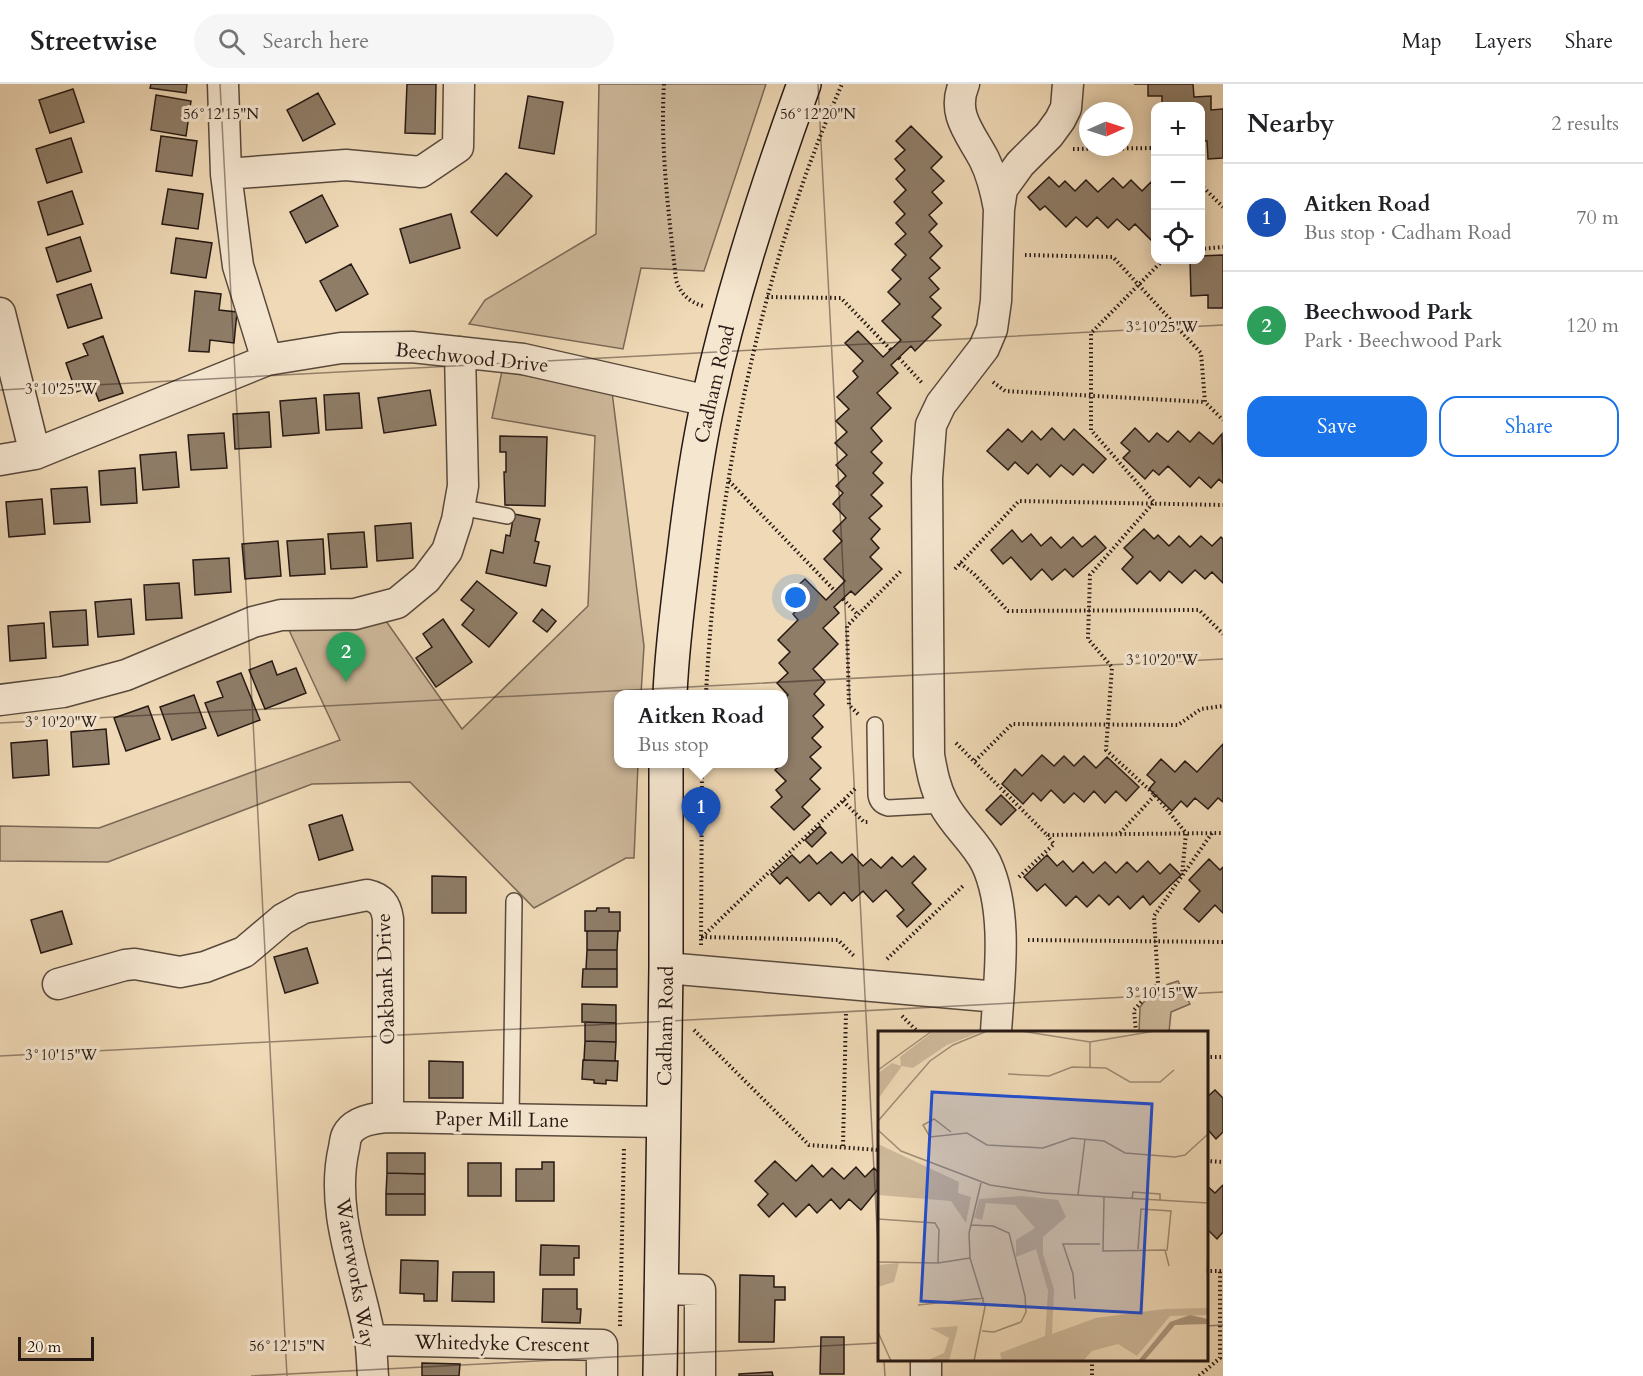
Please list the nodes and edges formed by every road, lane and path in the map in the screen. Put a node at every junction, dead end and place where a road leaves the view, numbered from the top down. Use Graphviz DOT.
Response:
graph roads {
  1 [pos="223,84"];
  2 [pos="459,84"];
  3 [pos="664,84"];
  4 [pos="804,84"];
  5 [pos="843,84"];
  6 [pos="964,84"];
  7 [pos="1068,84"];
  8 [pos="1151,148"];
  9 [pos="1036,149"];
  10 [pos="226,174"];
  11 [pos="1205,189"];
  12 [pos="1223,207"];
  13 [pos="999,209"];
  14 [pos="1223,248"];
  15 [pos="1205,249"];
  16 [pos="998,255"];
  17 [pos="1159,264"];
  18 [pos="1138,283"];
  19 [pos="768,297"];
  20 [pos="0,313"];
  21 [pos="730,314"];
  22 [pos="891,350"];
  23 [pos="460,352"];
  24 [pos="899,358"];
  25 [pos="267,360"];
  26 [pos="972,364"];
  27 [pos="1090,396"];
  28 [pos="708,401"];
  29 [pos="1204,402"];
  30 [pos="941,404"];
  31 [pos="1223,420"];
  32 [pos="35,454"];
  33 [pos="0,460"];
  34 [pos="728,481"];
  35 [pos="1154,502"];
  36 [pos="1223,505"];
  37 [pos="459,507"];
  38 [pos="507,516"];
  39 [pos="927,543"];
  40 [pos="960,563"];
  41 [pos="835,591"];
  42 [pos="928,598"];
  43 [pos="843,599"];
  44 [pos="1089,611"];
  45 [pos="858,615"];
  46 [pos="1222,630"];
  47 [pos="670,690"];
  48 [pos="706,690"];
  49 [pos="0,700"];
  50 [pos="1223,706"];
  51 [pos="929,716"];
  52 [pos="871,720"];
  53 [pos="1108,724"];
  54 [pos="975,760"];
  55 [pos="666,768"];
  56 [pos="702,768"];
  57 [pos="859,786"];
  58 [pos="1155,795"];
  59 [pos="843,801"];
  60 [pos="943,805"];
  61 [pos="875,822"];
  62 [pos="1119,833"];
  63 [pos="1186,833"];
  64 [pos="1212,833"];
  65 [pos="1223,833"];
  66 [pos="1047,835"];
  67 [pos="986,864"];
  68 [pos="1182,875"];
  69 [pos="998,897"];
  70 [pos="514,901"];
  71 [pos="701,937"];
  72 [pos="1156,940"];
  73 [pos="1223,942"];
  74 [pos="861,963"];
  75 [pos="880,966"];
  76 [pos="666,968"];
  77 [pos="701,971"];
  78 [pos="58,984"];
  79 [pos="998,997"];
  80 [pos="853,1006"];
  81 [pos="687,1024"];
  82 [pos="996,1031"];
  83 [pos="1136,1031"];
  84 [pos="388,1117"];
  85 [pos="511,1120"];
  86 [pos="663,1122"];
  87 [pos="347,1135"];
  88 [pos="843,1146"];
  89 [pos="878,1150"];
  90 [pos="1208,1161"];
  91 [pos="1223,1162"];
  92 [pos="1221,1271"];
  93 [pos="660,1289"];
  94 [pos="370,1340"];
  95 [pos="373,1376"];
  96 [pos="602,1376"];
  97 [pos="660,1376"];
  98 [pos="700,1376"];
  99 [pos="1199,1376"];
  1 -- 10 [label="street"];
  2 -- 10 [label="street"];
  3 -- 21 [label="path"];
  4 -- 21 [label="street, Cadham Road"];
  5 -- 19 [label="path"];
  6 -- 13 [label="street"];
  7 -- 9 [label="street"];
  8 -- 9 [label="path"];
  9 -- 13 [label="street"];
  10 -- 25 [label="street"];
  11 -- 12 [label="path"];
  13 -- 16 [label="street"];
  14 -- 15 [label="path"];
  16 -- 18 [label="path"];
  16 -- 26 [label="street"];
  17 -- 18 [label="path"];
  18 -- 27 [label="path"];
  18 -- 29 [label="path"];
  19 -- 22 [label="path"];
  19 -- 34 [label="path"];
  20 -- 32 [label="street"];
  21 -- 28 [label="street, Cadham Road"];
  23 -- 25 [label="street, Beechwood Drive"];
  23 -- 28 [label="street, Beechwood Drive"];
  23 -- 37 [label="street"];
  24 -- 30 [label="path"];
  25 -- 32 [label="street, Beechwood Drive"];
  26 -- 27 [label="path"];
  26 -- 30 [label="street"];
  27 -- 29 [label="path"];
  27 -- 35 [label="path"];
  28 -- 47 [label="street, Cadham Road"];
  29 -- 31 [label="path"];
  30 -- 39 [label="street"];
  32 -- 33 [label="street, Beechwood Drive"];
  34 -- 41 [label="path"];
  34 -- 48 [label="path"];
  35 -- 36 [label="path"];
  35 -- 40 [label="path"];
  35 -- 44 [label="path"];
  37 -- 38 [label="lane"];
  37 -- 49 [label="street"];
  39 -- 42 [label="street"];
  39 -- 45 [label="path"];
  40 -- 42 [label="path"];
  40 -- 44 [label="path"];
  42 -- 51 [label="street"];
  43 -- 45 [label="path"];
  44 -- 46 [label="path"];
  44 -- 53 [label="path"];
  45 -- 52 [label="path"];
  50 -- 53 [label="path"];
  51 -- 54 [label="path"];
  51 -- 60 [label="street"];
  52 -- 60 [label="lane"];
  53 -- 54 [label="path"];
  53 -- 58 [label="path"];
  54 -- 66 [label="path"];
  55 -- 76 [label="street, Cadham Road"];
  56 -- 71 [label="path"];
  57 -- 59 [label="path"];
  58 -- 62 [label="path"];
  58 -- 63 [label="path"];
  59 -- 61 [label="path"];
  59 -- 71 [label="path"];
  60 -- 67 [label="street"];
  62 -- 63 [label="path"];
  62 -- 66 [label="path"];
  63 -- 64 [label="path"];
  63 -- 68 [label="path"];
  64 -- 65 [label="path"];
  64 -- 68 [label="path"];
  66 -- 69 [label="path"];
  67 -- 69 [label="street"];
  67 -- 75 [label="path"];
  68 -- 72 [label="path"];
  69 -- 72 [label="path"];
  69 -- 79 [label="street"];
  70 -- 85 [label="lane"];
  71 -- 74 [label="path"];
  71 -- 77 [label="path"];
  72 -- 73 [label="path"];
  72 -- 83 [label="path"];
  76 -- 77 [label="street"];
  76 -- 86 [label="street, Cadham Road"];
  77 -- 79 [label="street"];
  78 -- 84 [label="street, Oakbank Drive"];
  79 -- 82 [label="street"];
  80 -- 88 [label="path"];
  81 -- 88 [label="path"];
  84 -- 85 [label="street, Paper Mill Lane"];
  84 -- 87 [label="street, Paper Mill Lane"];
  85 -- 86 [label="street, Paper Mill Lane"];
  86 -- 93 [label="street, Cadham Road"];
  87 -- 94 [label="street, Waterworks Way"];
  88 -- 89 [label="path"];
  90 -- 91 [label="path"];
  92 -- 99 [label="path"];
  93 -- 97 [label="street, Cadham Road"];
  93 -- 98 [label="street"];
  94 -- 95 [label="street, Waterworks Way"];
  94 -- 96 [label="street, Whitedyke Crescent"];
}
